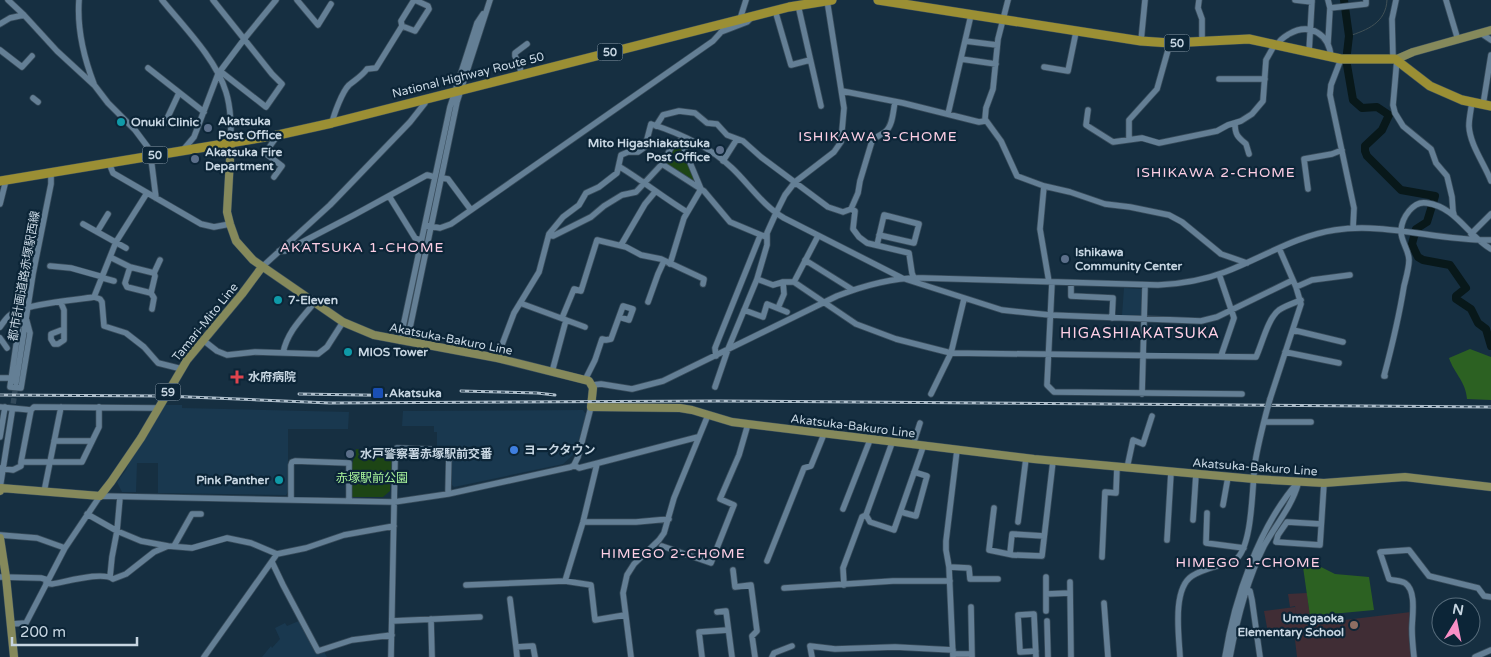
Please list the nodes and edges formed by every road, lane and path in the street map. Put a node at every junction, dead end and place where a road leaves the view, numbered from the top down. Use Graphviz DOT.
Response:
graph roads {
  1 [pos="8,0"];
  2 [pos="79,0"];
  3 [pos="162,0"];
  4 [pos="213,0"];
  5 [pos="276,0"];
  6 [pos="297,0"];
  7 [pos="415,0"];
  8 [pos="490,0"];
  9 [pos="746,0"];
  10 [pos="826,0"];
  11 [pos="832,0"];
  12 [pos="878,0"];
  13 [pos="1008,0"];
  14 [pos="1145,0"];
  15 [pos="1199,0"];
  16 [pos="1295,0"];
  17 [pos="1328,0"];
  18 [pos="1366,0"];
  19 [pos="1396,0"];
  20 [pos="1446,0"];
  21 [pos="1312,1"];
  22 [pos="331,4"];
  23 [pos="798,5"];
  24 [pos="1330,8"];
  25 [pos="775,10"];
  26 [pos="24,15"];
  27 [pos="971,15"];
  28 [pos="754,16"];
  29 [pos="740,19"];
  30 [pos="1003,20"];
  31 [pos="0,24"];
  32 [pos="402,26"];
  33 [pos="1310,29"];
  34 [pos="1491,30"];
  35 [pos="721,31"];
  36 [pos="1076,32"];
  37 [pos="1482,34"];
  38 [pos="245,38"];
  39 [pos="1458,40"];
  40 [pos="1491,40"];
  41 [pos="965,41"];
  42 [pos="1140,41"];
  43 [pos="1202,41"];
  44 [pos="1170,43"];
  45 [pos="1328,43"];
  46 [pos="526,44"];
  47 [pos="1276,44"];
  48 [pos="997,45"];
  49 [pos="0,50"];
  50 [pos="1309,52"];
  51 [pos="1491,55"];
  52 [pos="32,56"];
  53 [pos="1332,57"];
  54 [pos="961,58"];
  55 [pos="1342,59"];
  56 [pos="1395,59"];
  57 [pos="810,60"];
  58 [pos="996,64"];
  59 [pos="1044,67"];
  60 [pos="148,68"];
  61 [pos="219,73"];
  62 [pos="521,75"];
  63 [pos="1219,79"];
  64 [pos="1265,79"];
  65 [pos="1489,81"];
  66 [pos="95,86"];
  67 [pos="458,91"];
  68 [pos="842,91"];
  69 [pos="179,93"];
  70 [pos="424,99"];
  71 [pos="895,102"];
  72 [pos="1472,102"];
  73 [pos="1487,105"];
  74 [pos="821,106"];
  75 [pos="1088,110"];
  76 [pos="204,112"];
  77 [pos="948,114"];
  78 [pos="985,121"];
  79 [pos="165,123"];
  80 [pos="332,123"];
  81 [pos="1235,124"];
  82 [pos="656,126"];
  83 [pos="278,134"];
  84 [pos="737,139"];
  85 [pos="1130,139"];
  86 [pos="683,140"];
  87 [pos="231,142"];
  88 [pos="184,150"];
  89 [pos="1342,150"];
  90 [pos="1249,154"];
  91 [pos="151,156"];
  92 [pos="722,161"];
  93 [pos="109,162"];
  94 [pos="662,164"];
  95 [pos="620,167"];
  96 [pos="51,172"];
  97 [pos="274,177"];
  98 [pos="438,177"];
  99 [pos="3,180"];
  100 [pos="1491,180"];
  101 [pos="645,182"];
  102 [pos="795,182"];
  103 [pos="1044,186"];
  104 [pos="1308,188"];
  105 [pos="701,189"];
  106 [pos="147,192"];
  107 [pos="655,192"];
  108 [pos="390,196"];
  109 [pos="156,198"];
  110 [pos="0,204"];
  111 [pos="852,209"];
  112 [pos="471,210"];
  113 [pos="687,212"];
  114 [pos="776,213"];
  115 [pos="108,214"];
  116 [pos="1491,214"];
  117 [pos="1454,215"];
  118 [pos="83,224"];
  119 [pos="230,224"];
  120 [pos="428,226"];
  121 [pos="1353,228"];
  122 [pos="97,232"];
  123 [pos="1401,232"];
  124 [pos="549,234"];
  125 [pos="1471,234"];
  126 [pos="879,235"];
  127 [pos="763,236"];
  128 [pos="818,236"];
  129 [pos="421,240"];
  130 [pos="1477,240"];
  131 [pos="1491,240"];
  132 [pos="116,242"];
  133 [pos="877,244"];
  134 [pos="620,246"];
  135 [pos="126,248"];
  136 [pos="1279,248"];
  137 [pos="1491,249"];
  138 [pos="278,251"];
  139 [pos="110,257"];
  140 [pos="160,260"];
  141 [pos="805,260"];
  142 [pos="667,262"];
  143 [pos="1247,263"];
  144 [pos="50,266"];
  145 [pos="262,267"];
  146 [pos="130,268"];
  147 [pos="154,272"];
  148 [pos="1219,274"];
  149 [pos="1350,275"];
  150 [pos="103,277"];
  151 [pos="902,278"];
  152 [pos="914,278"];
  153 [pos="757,279"];
  154 [pos="1293,280"];
  155 [pos="114,281"];
  156 [pos="783,282"];
  157 [pos="794,282"];
  158 [pos="1050,282"];
  159 [pos="1071,283"];
  160 [pos="703,284"];
  161 [pos="1145,286"];
  162 [pos="1296,287"];
  163 [pos="853,290"];
  164 [pos="151,293"];
  165 [pos="94,297"];
  166 [pos="964,299"];
  167 [pos="1301,300"];
  168 [pos="315,302"];
  169 [pos="648,302"];
  170 [pos="61,303"];
  171 [pos="520,303"];
  172 [pos="823,303"];
  173 [pos="778,308"];
  174 [pos="27,309"];
  175 [pos="152,309"];
  176 [pos="744,310"];
  177 [pos="1232,310"];
  178 [pos="786,312"];
  179 [pos="1050,315"];
  180 [pos="619,317"];
  181 [pos="1112,318"];
  182 [pos="564,319"];
  183 [pos="1144,320"];
  184 [pos="343,322"];
  185 [pos="0,327"];
  186 [pos="585,327"];
  187 [pos="64,328"];
  188 [pos="1293,330"];
  189 [pos="0,338"];
  190 [pos="203,340"];
  191 [pos="403,341"];
  192 [pos="1343,342"];
  193 [pos="7,348"];
  194 [pos="728,349"];
  195 [pos="1285,352"];
  196 [pos="283,353"];
  197 [pos="950,353"];
  198 [pos="1049,354"];
  199 [pos="1143,355"];
  200 [pos="716,356"];
  201 [pos="1221,356"];
  202 [pos="497,358"];
  203 [pos="1338,363"];
  204 [pos="182,369"];
  205 [pos="552,372"];
  206 [pos="1385,376"];
  207 [pos="0,378"];
  208 [pos="585,380"];
  209 [pos="593,385"];
  210 [pos="715,387"];
  211 [pos="932,394"];
  212 [pos="1142,394"];
  213 [pos="1242,394"];
  214 [pos="2,407"];
  215 [pos="61,407"];
  216 [pos="591,407"];
  217 [pos="99,408"];
  218 [pos="159,408"];
  219 [pos="31,410"];
  220 [pos="12,412"];
  221 [pos="708,416"];
  222 [pos="1152,416"];
  223 [pos="1264,422"];
  224 [pos="1311,422"];
  225 [pos="920,423"];
  226 [pos="748,424"];
  227 [pos="824,434"];
  228 [pos="0,437"];
  229 [pos="698,437"];
  230 [pos="870,440"];
  231 [pos="54,441"];
  232 [pos="92,441"];
  233 [pos="892,443"];
  234 [pos="913,445"];
  235 [pos="923,446"];
  236 [pos="397,448"];
  237 [pos="957,450"];
  238 [pos="1026,458"];
  239 [pos="395,459"];
  240 [pos="1053,461"];
  241 [pos="22,462"];
  242 [pos="50,462"];
  243 [pos="597,464"];
  244 [pos="574,465"];
  245 [pos="1117,467"];
  246 [pos="2,468"];
  247 [pos="1127,468"];
  248 [pos="914,472"];
  249 [pos="1172,472"];
  250 [pos="1196,474"];
  251 [pos="1228,477"];
  252 [pos="1254,479"];
  253 [pos="1298,482"];
  254 [pos="1324,483"];
  255 [pos="1491,487"];
  256 [pos="0,489"];
  257 [pos="44,492"];
  258 [pos="448,494"];
  259 [pos="100,496"];
  260 [pos="120,497"];
  261 [pos="291,500"];
  262 [pos="349,501"];
  263 [pos="394,502"];
  264 [pos="1223,504"];
  265 [pos="994,508"];
  266 [pos="843,509"];
  267 [pos="901,512"];
  268 [pos="1207,513"];
  269 [pos="87,514"];
  270 [pos="200,514"];
  271 [pos="866,515"];
  272 [pos="669,519"];
  273 [pos="1192,520"];
  274 [pos="583,522"];
  275 [pos="1018,522"];
  276 [pos="1321,524"];
  277 [pos="394,526"];
  278 [pos="117,531"];
  279 [pos="0,536"];
  280 [pos="1044,536"];
  281 [pos="1167,540"];
  282 [pos="171,546"];
  283 [pos="662,546"];
  284 [pos="65,548"];
  285 [pos="1244,548"];
  286 [pos="277,554"];
  287 [pos="1010,554"];
  288 [pos="1102,558"];
  289 [pos="767,561"];
  290 [pos="272,562"];
  291 [pos="950,567"];
  292 [pos="733,570"];
  293 [pos="3,577"];
  294 [pos="110,577"];
  295 [pos="1046,577"];
  296 [pos="998,579"];
  297 [pos="565,581"];
  298 [pos="950,581"];
  299 [pos="47,582"];
  300 [pos="1070,582"];
  301 [pos="844,584"];
  302 [pos="466,585"];
  303 [pos="784,588"];
  304 [pos="1244,589"];
  305 [pos="1070,593"];
  306 [pos="1046,594"];
  307 [pos="1491,597"];
  308 [pos="510,598"];
  309 [pos="1104,603"];
  310 [pos="971,607"];
  311 [pos="1046,611"];
  312 [pos="717,612"];
  313 [pos="625,615"];
  314 [pos="480,617"];
  315 [pos="431,620"];
  316 [pos="392,621"];
  317 [pos="1047,621"];
  318 [pos="11,624"];
  319 [pos="728,630"];
  320 [pos="392,635"];
  321 [pos="792,646"];
  322 [pos="516,647"];
  323 [pos="1491,650"];
  324 [pos="953,654"];
  325 [pos="1036,654"];
  326 [pos="972,655"];
  327 [pos="14,657"];
  328 [pos="204,657"];
  329 [pos="391,657"];
  330 [pos="432,657"];
  331 [pos="518,657"];
  332 [pos="535,657"];
  333 [pos="631,657"];
  334 [pos="702,657"];
  335 [pos="732,657"];
  336 [pos="755,657"];
  337 [pos="772,657"];
  338 [pos="812,657"];
  339 [pos="1048,657"];
  340 [pos="1071,657"];
  341 [pos="1108,657"];
  342 [pos="1180,657"];
  343 [pos="1225,657"];
  344 [pos="1230,657"];
  345 [pos="1260,657"];
  346 [pos="1414,657"];
  347 [pos="1475,657"];
  1 -- 26 [label="street"];
  2 -- 66 [label="street"];
  3 -- 61 [label="street"];
  4 -- 38 [label="street"];
  5 -- 38 [label="street"];
  6 -- 22 [label="street"];
  7 -- 32 [label="street"];
  7 -- 32 [label="street"];
  8 -- 67 [label="street"];
  9 -- 29 [label="street"];
  10 -- 11 [label="highway, National Highway Route 50 / 50"];
  10 -- 23 [label="highway, National Highway Route 50 / 50"];
  10 -- 68 [label="street"];
  12 -- 27 [label="highway, 50"];
  13 -- 30 [label="street"];
  14 -- 42 [label="street"];
  15 -- 43 [label="street"];
  16 -- 21 [label="street"];
  17 -- 24 [label="street"];
  18 -- 24 [label="street"];
  19 -- 56 [label="street"];
  20 -- 39 [label="street"];
  21 -- 33 [label="street"];
  23 -- 25 [label="highway, National Highway Route 50 / 50"];
  23 -- 57 [label="street"];
  24 -- 45 [label="street"];
  25 -- 28 [label="highway, National Highway Route 50 / 50"];
  25 -- 57 [label="street"];
  26 -- 31 [label="street"];
  26 -- 66 [label="street"];
  27 -- 30 [label="highway, 50"];
  27 -- 41 [label="street"];
  28 -- 29 [label="highway, National Highway Route 50 / 50"];
  28 -- 35 [label="street"];
  29 -- 35 [label="highway, National Highway Route 50 / 50"];
  30 -- 36 [label="highway, 50"];
  30 -- 48 [label="street"];
  32 -- 80 [label="street"];
  33 -- 45 [label="street"];
  33 -- 47 [label="street"];
  33 -- 50 [label="street"];
  34 -- 37 [label="main road"];
  35 -- 62 [label="highway, National Highway Route 50 / 50"];
  35 -- 112 [label="street"];
  36 -- 42 [label="highway, 50"];
  36 -- 59 [label="street"];
  37 -- 39 [label="main road"];
  37 -- 40 [label="street"];
  38 -- 61 [label="street"];
  38 -- 61 [label="street"];
  39 -- 56 [label="main road"];
  41 -- 48 [label="street"];
  41 -- 54 [label="street"];
  42 -- 44 [label="highway, 50"];
  43 -- 44 [label="highway, 50"];
  43 -- 47 [label="highway, 50"];
  44 -- 85 [label="street"];
  45 -- 53 [label="street"];
  46 -- 62 [label="street"];
  47 -- 50 [label="highway, 50"];
  47 -- 64 [label="street"];
  48 -- 58 [label="street"];
  49 -- 52 [label="street"];
  50 -- 53 [label="highway, 50"];
  51 -- 65 [label="street"];
  53 -- 55 [label="highway, 50"];
  54 -- 58 [label="street"];
  54 -- 77 [label="street"];
  55 -- 56 [label="highway, 50"];
  55 -- 89 [label="street"];
  56 -- 72 [label="highway"];
  56 -- 117 [label="street"];
  57 -- 74 [label="street"];
  58 -- 78 [label="street"];
  60 -- 69 [label="street"];
  61 -- 76 [label="street"];
  61 -- 87 [label="street"];
  62 -- 67 [label="highway, National Highway Route 50 / 50"];
  63 -- 64 [label="street"];
  64 -- 81 [label="street"];
  65 -- 73 [label="street"];
  66 -- 91 [label="street"];
  67 -- 70 [label="highway, National Highway Route 50 / 50"];
  67 -- 98 [label="street"];
  68 -- 71 [label="street"];
  68 -- 102 [label="street"];
  69 -- 76 [label="street"];
  69 -- 79 [label="street"];
  70 -- 80 [label="highway, National Highway Route 50 / 50"];
  70 -- 138 [label="street"];
  71 -- 77 [label="street"];
  71 -- 111 [label="street"];
  72 -- 73 [label="highway"];
  72 -- 100 [label="street"];
  75 -- 85 [label="street"];
  76 -- 88 [label="street"];
  77 -- 78 [label="street"];
  78 -- 103 [label="street"];
  80 -- 83 [label="highway, National Highway Route 50 / 50"];
  81 -- 85 [label="street"];
  81 -- 90 [label="street"];
  82 -- 84 [label="street"];
  82 -- 86 [label="street"];
  82 -- 95 [label="street"];
  83 -- 87 [label="highway, National Highway Route 50 / 50"];
  83 -- 97 [label="street"];
  84 -- 92 [label="street"];
  84 -- 102 [label="street"];
  86 -- 92 [label="street"];
  86 -- 94 [label="street"];
  86 -- 105 [label="street"];
  87 -- 88 [label="highway, National Highway Route 50 / 50"];
  87 -- 119 [label="main road"];
  88 -- 91 [label="highway, National Highway Route 50 / 50"];
  89 -- 104 [label="street"];
  89 -- 121 [label="street"];
  91 -- 93 [label="highway, National Highway Route 50 / 50"];
  91 -- 109 [label="street"];
  92 -- 114 [label="street"];
  93 -- 96 [label="highway, 50"];
  93 -- 106 [label="street"];
  94 -- 101 [label="street"];
  94 -- 105 [label="street"];
  95 -- 101 [label="street"];
  95 -- 124 [label="street"];
  96 -- 99 [label="highway, 50"];
  96 -- 174 [label="street, 都市計画道路赤塚駅西線"];
  98 -- 108 [label="street"];
  98 -- 112 [label="street"];
  98 -- 120 [label="street"];
  99 -- 110 [label="street"];
  101 -- 107 [label="street"];
  101 -- 124 [label="street"];
  102 -- 111 [label="street"];
  102 -- 114 [label="street"];
  103 -- 143 [label="street"];
  103 -- 158 [label="street"];
  105 -- 113 [label="street"];
  105 -- 127 [label="street"];
  106 -- 109 [label="street"];
  106 -- 132 [label="street"];
  107 -- 113 [label="street"];
  107 -- 134 [label="street"];
  108 -- 129 [label="street"];
  108 -- 138 [label="street"];
  109 -- 119 [label="street"];
  111 -- 133 [label="street"];
  112 -- 120 [label="street"];
  113 -- 142 [label="street"];
  114 -- 127 [label="street"];
  114 -- 128 [label="street"];
  115 -- 122 [label="street"];
  116 -- 125 [label="street"];
  117 -- 123 [label="street"];
  117 -- 125 [label="street"];
  118 -- 122 [label="street"];
  119 -- 145 [label="main road"];
  120 -- 129 [label="street"];
  120 -- 191 [label="street"];
  121 -- 123 [label="street"];
  121 -- 136 [label="street"];
  122 -- 132 [label="street"];
  123 -- 130 [label="street"];
  123 -- 206 [label="street"];
  124 -- 171 [label="street"];
  125 -- 130 [label="street"];
  126 -- 126 [label="street"];
  126 -- 133 [label="street"];
  127 -- 153 [label="street"];
  127 -- 200 [label="street"];
  128 -- 141 [label="street"];
  128 -- 151 [label="street"];
  129 -- 191 [label="street"];
  130 -- 131 [label="street"];
  130 -- 137 [label="street"];
  132 -- 135 [label="street"];
  132 -- 139 [label="street"];
  133 -- 152 [label="street"];
  134 -- 142 [label="street"];
  134 -- 182 [label="street"];
  136 -- 143 [label="street"];
  136 -- 154 [label="street"];
  138 -- 145 [label="street"];
  139 -- 146 [label="street"];
  139 -- 150 [label="street"];
  140 -- 147 [label="street"];
  141 -- 157 [label="street"];
  141 -- 163 [label="street"];
  142 -- 160 [label="street"];
  142 -- 169 [label="street"];
  143 -- 148 [label="street"];
  144 -- 150 [label="street"];
  145 -- 168 [label="main road, Akatsuka-Bakuro Line"];
  145 -- 190 [label="main road, Tamari-Mito Line / 59"];
  146 -- 147 [label="street"];
  146 -- 164 [label="street"];
  147 -- 164 [label="street"];
  148 -- 161 [label="street"];
  148 -- 177 [label="street"];
  149 -- 162 [label="street"];
  150 -- 155 [label="street"];
  150 -- 165 [label="street"];
  151 -- 152 [label="street"];
  151 -- 163 [label="street"];
  151 -- 166 [label="street"];
  152 -- 158 [label="street"];
  153 -- 156 [label="street"];
  153 -- 176 [label="street"];
  154 -- 162 [label="street"];
  154 -- 177 [label="street"];
  156 -- 157 [label="street"];
  156 -- 173 [label="street"];
  157 -- 172 [label="street"];
  158 -- 159 [label="street"];
  158 -- 179 [label="street"];
  159 -- 161 [label="street"];
  159 -- 181 [label="street"];
  161 -- 183 [label="street"];
  162 -- 167 [label="street"];
  163 -- 172 [label="street"];
  164 -- 175 [label="street"];
  165 -- 170 [label="street"];
  165 -- 204 [label="street"];
  166 -- 179 [label="street"];
  166 -- 197 [label="street"];
  167 -- 188 [label="street"];
  167 -- 201 [label="street"];
  168 -- 184 [label="main road, Akatsuka-Bakuro Line"];
  168 -- 196 [label="street"];
  170 -- 174 [label="street"];
  170 -- 187 [label="street"];
  171 -- 182 [label="street"];
  171 -- 202 [label="street"];
  172 -- 194 [label="street"];
  172 -- 197 [label="street"];
  173 -- 176 [label="street"];
  173 -- 178 [label="street"];
  174 -- 185 [label="street"];
  174 -- 207 [label="street, 都市計画道路赤塚駅西線"];
  176 -- 194 [label="street"];
  177 -- 183 [label="street"];
  177 -- 201 [label="street"];
  179 -- 181 [label="street"];
  179 -- 198 [label="street"];
  180 -- 208 [label="street"];
  181 -- 183 [label="street"];
  182 -- 186 [label="street"];
  182 -- 205 [label="street"];
  183 -- 199 [label="street"];
  184 -- 191 [label="main road, Akatsuka-Bakuro Line"];
  184 -- 196 [label="street"];
  188 -- 192 [label="street"];
  188 -- 195 [label="street"];
  189 -- 193 [label="street"];
  190 -- 196 [label="street"];
  190 -- 204 [label="main road, Tamari-Mito Line / 59"];
  191 -- 202 [label="main road, Akatsuka-Bakuro Line"];
  194 -- 200 [label="street"];
  194 -- 210 [label="street"];
  195 -- 203 [label="street"];
  195 -- 223 [label="street, bridge"];
  197 -- 198 [label="street"];
  197 -- 211 [label="street"];
  198 -- 199 [label="street"];
  198 -- 212 [label="street"];
  199 -- 201 [label="street"];
  199 -- 212 [label="street"];
  200 -- 209 [label="street"];
  202 -- 205 [label="main road, Akatsuka-Bakuro Line"];
  204 -- 218 [label="main road, Tamari-Mito Line / 59"];
  205 -- 208 [label="main road, Akatsuka-Bakuro Line"];
  208 -- 209 [label="main road, Akatsuka-Bakuro Line"];
  209 -- 216 [label="main road"];
  212 -- 213 [label="street"];
  214 -- 219 [label="street"];
  214 -- 228 [label="street"];
  215 -- 217 [label="street"];
  215 -- 219 [label="street"];
  215 -- 231 [label="street"];
  216 -- 221 [label="main road, Akatsuka-Bakuro Line"];
  216 -- 244 [label="street"];
  217 -- 218 [label="street"];
  217 -- 232 [label="street"];
  218 -- 259 [label="main road, Tamari-Mito Line / 59"];
  219 -- 241 [label="street"];
  220 -- 246 [label="street"];
  221 -- 226 [label="main road, Akatsuka-Bakuro Line"];
  221 -- 229 [label="street"];
  222 -- 247 [label="street"];
  223 -- 224 [label="street"];
  223 -- 252 [label="street"];
  225 -- 234 [label="street"];
  226 -- 227 [label="main road, Akatsuka-Bakuro Line"];
  226 -- 283 [label="street"];
  227 -- 230 [label="main road, Akatsuka-Bakuro Line"];
  227 -- 289 [label="street"];
  229 -- 243 [label="street"];
  229 -- 272 [label="street"];
  230 -- 233 [label="main road, Akatsuka-Bakuro Line"];
  230 -- 266 [label="street"];
  231 -- 232 [label="street"];
  231 -- 242 [label="street"];
  232 -- 242 [label="street"];
  233 -- 234 [label="main road, Akatsuka-Bakuro Line"];
  233 -- 271 [label="street"];
  234 -- 235 [label="main road, Akatsuka-Bakuro Line"];
  235 -- 237 [label="main road, Akatsuka-Bakuro Line"];
  235 -- 248 [label="street"];
  236 -- 258 [label="street"];
  237 -- 238 [label="main road, Akatsuka-Bakuro Line"];
  237 -- 291 [label="street"];
  238 -- 240 [label="main road, Akatsuka-Bakuro Line"];
  238 -- 275 [label="street"];
  239 -- 263 [label="street"];
  240 -- 245 [label="main road, Akatsuka-Bakuro Line"];
  240 -- 280 [label="street"];
  241 -- 242 [label="street"];
  241 -- 246 [label="street"];
  242 -- 257 [label="street"];
  243 -- 244 [label="street"];
  243 -- 274 [label="street"];
  244 -- 258 [label="street"];
  245 -- 247 [label="main road, Akatsuka-Bakuro Line"];
  245 -- 288 [label="street"];
  246 -- 256 [label="street"];
  247 -- 249 [label="main road, Akatsuka-Bakuro Line"];
  248 -- 267 [label="street"];
  248 -- 267 [label="street"];
  249 -- 250 [label="main road, Akatsuka-Bakuro Line"];
  249 -- 281 [label="street"];
  250 -- 251 [label="main road, Akatsuka-Bakuro Line"];
  250 -- 273 [label="street"];
  251 -- 252 [label="main road, Akatsuka-Bakuro Line"];
  251 -- 264 [label="street"];
  252 -- 253 [label="main road, Akatsuka-Bakuro Line"];
  252 -- 285 [label="street"];
  253 -- 254 [label="main road, Akatsuka-Bakuro Line"];
  253 -- 304 [label="street"];
  254 -- 255 [label="main road, Akatsuka-Bakuro Line"];
  254 -- 276 [label="street"];
  256 -- 257 [label="main road"];
  257 -- 259 [label="main road"];
  258 -- 263 [label="street"];
  259 -- 260 [label="street"];
  259 -- 269 [label="street"];
  260 -- 261 [label="street"];
  260 -- 278 [label="street"];
  261 -- 262 [label="street"];
  261 -- 262 [label="street"];
  262 -- 263 [label="street"];
  263 -- 277 [label="street"];
  265 -- 287 [label="street"];
  267 -- 271 [label="street"];
  268 -- 285 [label="street"];
  269 -- 278 [label="street"];
  269 -- 284 [label="street"];
  270 -- 282 [label="street"];
  271 -- 301 [label="street"];
  272 -- 274 [label="street"];
  272 -- 313 [label="street"];
  274 -- 297 [label="street"];
  276 -- 276 [label="street"];
  277 -- 286 [label="street"];
  277 -- 316 [label="street"];
  278 -- 282 [label="street"];
  278 -- 294 [label="street"];
  279 -- 284 [label="street"];
  279 -- 293 [label="main road"];
  280 -- 287 [label="street"];
  280 -- 287 [label="street"];
  282 -- 286 [label="street"];
  282 -- 294 [label="street"];
  284 -- 299 [label="street"];
  285 -- 342 [label="street"];
  286 -- 290 [label="street"];
  290 -- 320 [label="street"];
  290 -- 328 [label="street"];
  291 -- 296 [label="street"];
  291 -- 298 [label="street"];
  292 -- 336 [label="street"];
  293 -- 299 [label="street"];
  293 -- 318 [label="main road"];
  294 -- 299 [label="street"];
  295 -- 306 [label="street"];
  297 -- 302 [label="street"];
  297 -- 313 [label="street"];
  298 -- 301 [label="street"];
  298 -- 324 [label="street"];
  299 -- 318 [label="street"];
  300 -- 305 [label="street"];
  301 -- 303 [label="street"];
  304 -- 343 [label="street"];
  304 -- 344 [label="street"];
  304 -- 345 [label="street"];
  305 -- 306 [label="street"];
  305 -- 340 [label="street"];
  306 -- 311 [label="street"];
  307 -- 346 [label="street"];
  308 -- 322 [label="street"];
  309 -- 341 [label="street"];
  310 -- 326 [label="street"];
  312 -- 319 [label="street"];
  313 -- 333 [label="street"];
  314 -- 315 [label="street"];
  315 -- 316 [label="street"];
  315 -- 330 [label="street"];
  316 -- 320 [label="street"];
  317 -- 339 [label="street"];
  318 -- 327 [label="main road"];
  319 -- 334 [label="street"];
  319 -- 335 [label="street"];
  320 -- 329 [label="street"];
  321 -- 337 [label="street"];
  322 -- 331 [label="street"];
  322 -- 332 [label="street"];
  323 -- 347 [label="street"];
  324 -- 326 [label="street"];
  324 -- 338 [label="street"];
  325 -- 325 [label="street"];
}
